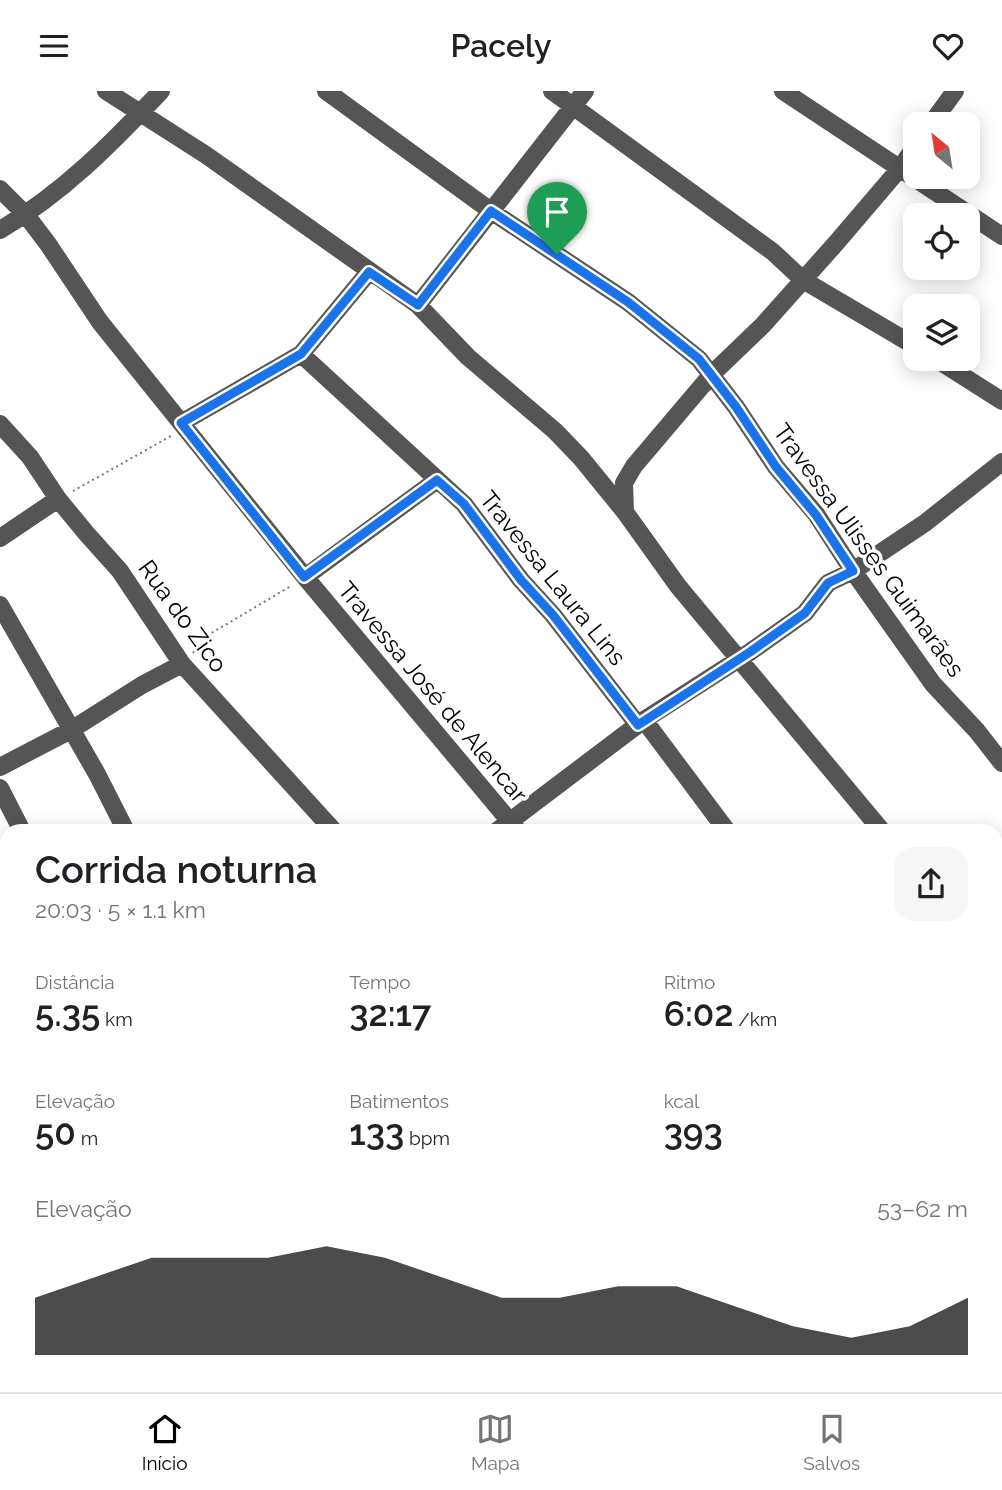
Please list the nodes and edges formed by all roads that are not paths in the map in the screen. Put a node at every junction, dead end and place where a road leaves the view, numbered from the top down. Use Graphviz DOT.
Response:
graph roads {
  1 [pos="106,91"];
  2 [pos="161,91"];
  3 [pos="327,91"];
  4 [pos="552,91"];
  5 [pos="783,91"];
  6 [pos="955,91"];
  7 [pos="579,98"];
  8 [pos="940,112"];
  9 [pos="139,114"];
  10 [pos="903,164"];
  11 [pos="901,167"];
  12 [pos="0,190"];
  13 [pos="491,211"];
  14 [pos="26,215"];
  15 [pos="0,230"];
  16 [pos="1002,236"];
  17 [pos="369,272"];
  18 [pos="803,279"];
  19 [pos="418,305"];
  20 [pos="903,339"];
  21 [pos="301,354"];
  22 [pos="955,371"];
  23 [pos="712,375"];
  24 [pos="1002,401"];
  25 [pos="0,424"];
  26 [pos="183,426"];
  27 [pos="1002,461"];
  28 [pos="437,480"];
  29 [pos="58,499"];
  30 [pos="625,512"];
  31 [pos="0,538"];
  32 [pos="853,571"];
  33 [pos="304,577"];
  34 [pos="0,605"];
  35 [pos="738,659"];
  36 [pos="182,664"];
  37 [pos="641,722"];
  38 [pos="71,730"];
  39 [pos="1002,762"];
  40 [pos="0,767"];
  41 [pos="0,789"];
  42 [pos="18,824"];
  43 [pos="122,824"];
  44 [pos="328,824"];
  45 [pos="505,824"];
  46 [pos="513,824"];
  47 [pos="721,824"];
  48 [pos="876,824"];
  1 -- 9 [label="street"];
  2 -- 9 [label="street"];
  3 -- 13 [label="street, Travessa Ulisses Guimarães"];
  4 -- 7 [label="street"];
  5 -- 11 [label="street"];
  6 -- 8 [label="street"];
  7 -- 13 [label="street"];
  7 -- 18 [label="street"];
  9 -- 14 [label="street"];
  9 -- 17 [label="street"];
  10 -- 11 [label="street"];
  11 -- 16 [label="street"];
  11 -- 18 [label="street"];
  12 -- 14 [label="street, Travessa José de Alencar"];
  13 -- 19 [label="street"];
  13 -- 23 [label="street, Travessa Ulisses Guimarães"];
  14 -- 15 [label="street"];
  14 -- 26 [label="street, Travessa José de Alencar"];
  17 -- 19 [label="street"];
  17 -- 21 [label="street"];
  18 -- 20 [label="street"];
  18 -- 23 [label="street"];
  19 -- 30 [label="street"];
  21 -- 26 [label="street"];
  21 -- 28 [label="street, Travessa Laura Lins"];
  22 -- 24 [label="street"];
  23 -- 30 [label="street"];
  23 -- 32 [label="street, Travessa Ulisses Guimarães"];
  25 -- 29 [label="street, Rua do Zico"];
  26 -- 33 [label="street, Travessa José de Alencar"];
  27 -- 32 [label="street"];
  28 -- 33 [label="street"];
  28 -- 37 [label="street, Travessa Laura Lins"];
  29 -- 31 [label="street"];
  29 -- 36 [label="street, Rua do Zico"];
  30 -- 35 [label="street"];
  32 -- 35 [label="street"];
  32 -- 39 [label="street, Travessa Ulisses Guimarães"];
  33 -- 45 [label="street, Travessa José de Alencar"];
  34 -- 38 [label="street"];
  35 -- 37 [label="street"];
  35 -- 48 [label="street"];
  36 -- 38 [label="street"];
  36 -- 44 [label="street, Rua do Zico"];
  37 -- 46 [label="street"];
  37 -- 47 [label="street, Travessa Laura Lins"];
  38 -- 40 [label="street"];
  38 -- 43 [label="street"];
  41 -- 42 [label="street"];
}
